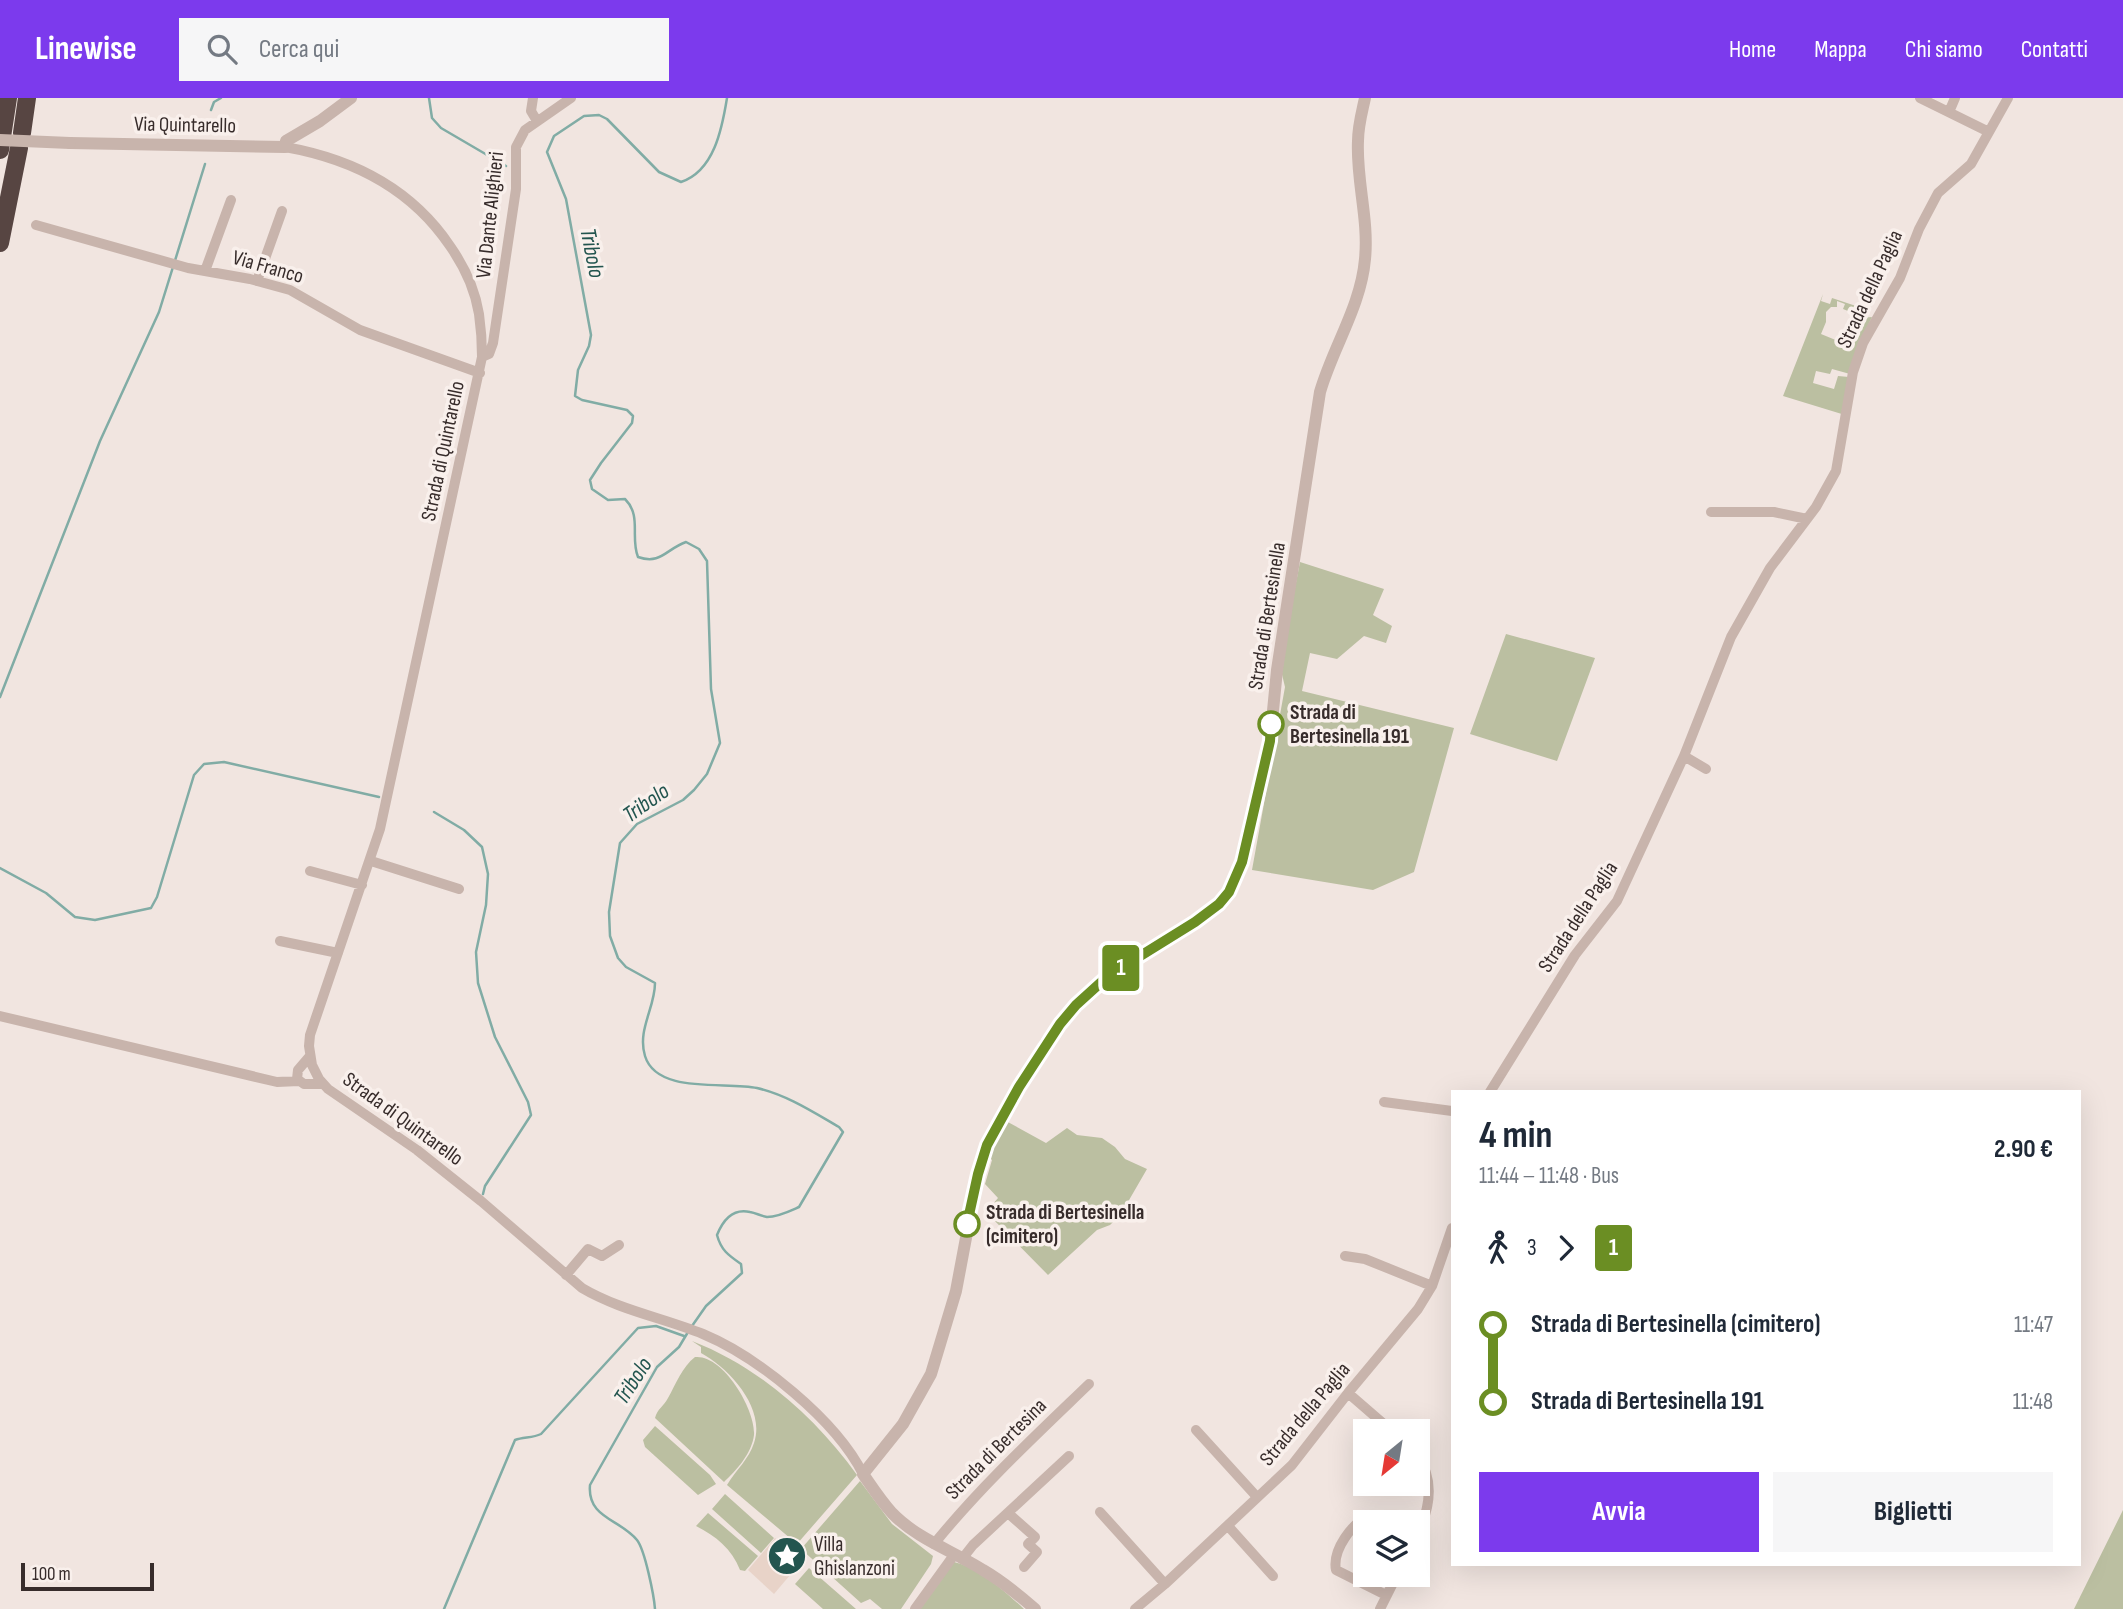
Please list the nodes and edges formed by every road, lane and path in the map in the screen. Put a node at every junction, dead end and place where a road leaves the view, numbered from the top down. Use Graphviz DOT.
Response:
graph roads {
  1 [pos="8,98"];
  2 [pos="27,98"];
  3 [pos="351,98"];
  4 [pos="533,98"];
  5 [pos="571,98"];
  6 [pos="1366,98"];
  7 [pos="1920,98"];
  8 [pos="1955,98"];
  9 [pos="2008,98"];
  10 [pos="1949,112"];
  11 [pos="537,121"];
  12 [pos="1989,132"];
  13 [pos="0,140"];
  14 [pos="285,147"];
  15 [pos="0,150"];
  16 [pos="231,200"];
  17 [pos="282,211"];
  18 [pos="36,225"];
  19 [pos="0,243"];
  20 [pos="205,271"];
  21 [pos="257,281"];
  22 [pos="482,357"];
  23 [pos="480,373"];
  24 [pos="1711,512"];
  25 [pos="1807,519"];
  26 [pos="1684,756"];
  27 [pos="1706,769"];
  28 [pos="371,861"];
  29 [pos="310,871"];
  30 [pos="362,884"];
  31 [pos="459,889"];
  32 [pos="279,941"];
  33 [pos="338,953"];
  34 [pos="0,1016"];
  35 [pos="310,1056"];
  36 [pos="299,1081"];
  37 [pos="323,1084"];
  38 [pos="1491,1090"];
  39 [pos="1384,1102"];
  40 [pos="1451,1111"];
  41 [pos="1451,1231"];
  42 [pos="618,1245"];
  43 [pos="1345,1256"];
  44 [pos="566,1275"];
  45 [pos="1432,1286"];
  46 [pos="1089,1384"];
  47 [pos="1348,1393"];
  48 [pos="1379,1419"];
  49 [pos="1196,1430"];
  50 [pos="1069,1456"];
  51 [pos="863,1474"];
  52 [pos="1257,1497"];
  53 [pos="1100,1512"];
  54 [pos="1008,1513"];
  55 [pos="1228,1526"];
  56 [pos="1353,1529"];
  57 [pos="934,1544"];
  58 [pos="958,1557"];
  59 [pos="1024,1567"];
  60 [pos="1273,1576"];
  61 [pos="1353,1578"];
  62 [pos="1165,1584"];
  63 [pos="1371,1587"];
  64 [pos="1391,1587"];
  65 [pos="1387,1595"];
  66 [pos="915,1609"];
  67 [pos="1035,1609"];
  68 [pos="1135,1609"];
  69 [pos="1380,1609"];
  1 -- 15 [label="highway"];
  2 -- 19 [label="highway"];
  3 -- 14 [label="street"];
  4 -- 11 [label="street"];
  5 -- 11 [label="street, Via Dante Alighieri"];
  6 -- 51 [label="street, Strada di Bertesinella"];
  7 -- 10 [label="street"];
  8 -- 10 [label="street"];
  9 -- 12 [label="street, Strada della Paglia"];
  10 -- 12 [label="street"];
  11 -- 22 [label="street, Via Dante Alighieri"];
  12 -- 25 [label="street, Strada della Paglia"];
  13 -- 14 [label="street, Via Quintarello, bridge"];
  14 -- 22 [label="street, Strada di Quintarello"];
  16 -- 20 [label="street"];
  17 -- 21 [label="street"];
  18 -- 20 [label="street, Via Franco"];
  20 -- 21 [label="street, Via Franco"];
  21 -- 23 [label="street, Via Franco"];
  22 -- 23 [label="street, Strada di Quintarello"];
  23 -- 28 [label="street, Strada di Quintarello"];
  24 -- 25 [label="street"];
  25 -- 26 [label="street, Strada della Paglia"];
  26 -- 27 [label="street"];
  26 -- 38 [label="street, Strada della Paglia"];
  28 -- 30 [label="street, Strada di Quintarello"];
  28 -- 31 [label="street"];
  29 -- 30 [label="street"];
  30 -- 33 [label="street, Strada di Quintarello"];
  32 -- 33 [label="street"];
  33 -- 35 [label="street, Strada di Quintarello"];
  34 -- 36 [label="street"];
  35 -- 36 [label="street"];
  35 -- 37 [label="street, Strada di Quintarello"];
  36 -- 37 [label="street"];
  37 -- 44 [label="street, Strada di Quintarello"];
  39 -- 40 [label="street"];
  41 -- 45 [label="street, Strada della Paglia"];
  42 -- 44 [label="street"];
  43 -- 45 [label="street"];
  44 -- 51 [label="street, Strada di Quintarello"];
  45 -- 47 [label="street, Strada della Paglia"];
  46 -- 57 [label="street, Strada di Bertesina"];
  47 -- 48 [label="street"];
  47 -- 52 [label="street, Strada della Paglia"];
  49 -- 52 [label="street, Strada della Paglia"];
  50 -- 54 [label="street"];
  51 -- 57 [label="street"];
  52 -- 55 [label="street, Strada della Paglia"];
  53 -- 62 [label="street"];
  54 -- 58 [label="street"];
  54 -- 59 [label="street"];
  55 -- 60 [label="street"];
  55 -- 62 [label="street, Strada della Paglia"];
  56 -- 61 [label="street"];
  57 -- 58 [label="street"];
  58 -- 66 [label="street"];
  58 -- 67 [label="street"];
  62 -- 68 [label="street, Strada della Paglia"];
  63 -- 65 [label="street"];
  64 -- 65 [label="street"];
  65 -- 69 [label="street"];
}
